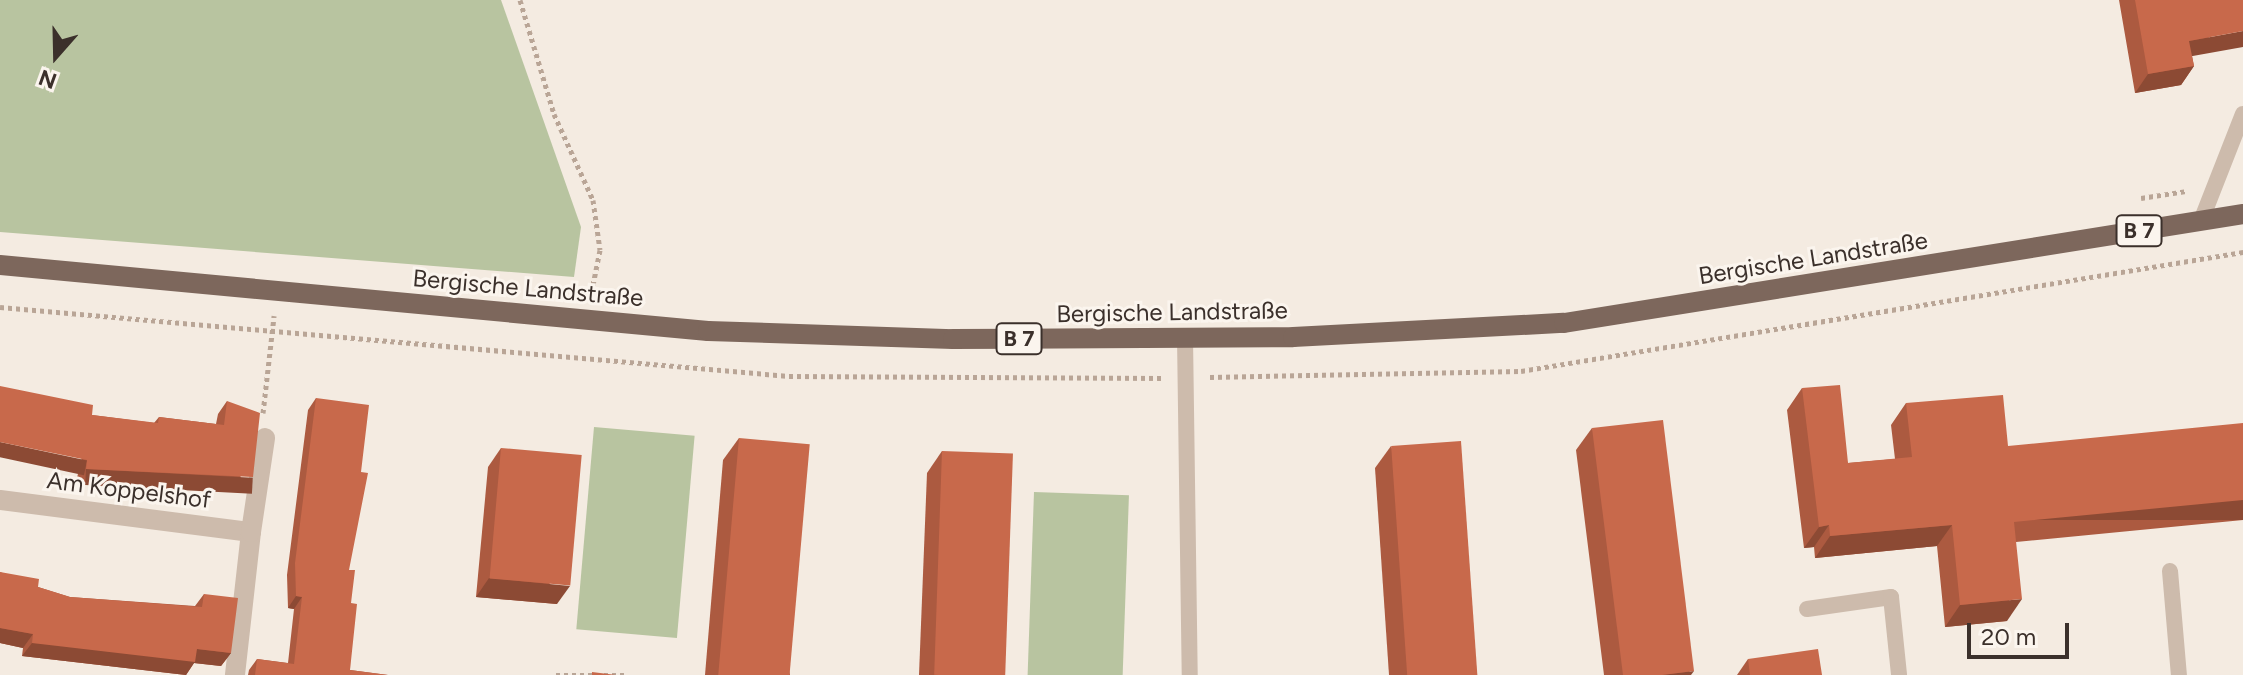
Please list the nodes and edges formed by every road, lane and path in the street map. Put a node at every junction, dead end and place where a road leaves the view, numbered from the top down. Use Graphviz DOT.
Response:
graph roads {
  1 [pos="520,0"];
  2 [pos="2243,114"];
  3 [pos="2243,214"];
  4 [pos="2201,221"];
  5 [pos="0,265"];
  6 [pos="590,320"];
  7 [pos="272,332"];
  8 [pos="1185,337"];
  9 [pos="265,438"];
  10 [pos="0,500"];
  11 [pos="251,532"];
  12 [pos="2170,571"];
  13 [pos="1807,609"];
  14 [pos="235,675"];
  15 [pos="556,675"];
  16 [pos="628,675"];
  17 [pos="1190,675"];
  18 [pos="1899,675"];
  19 [pos="2179,675"];
  1 -- 6 [label="path"];
  2 -- 4 [label="lane"];
  3 -- 4 [label="main road, Bergische Landstraße / B 7"];
  4 -- 8 [label="main road, Bergische Landstraße / B 7"];
  5 -- 6 [label="main road, Bergische Landstraße / B 7"];
  6 -- 8 [label="main road, Bergische Landstraße / B 7"];
  7 -- 9 [label="path"];
  8 -- 17 [label="lane"];
  9 -- 11 [label="street"];
  10 -- 11 [label="street, Am Koppelshof"];
  11 -- 14 [label="street"];
  12 -- 19 [label="lane"];
  13 -- 18 [label="lane"];
  15 -- 16 [label="path"];
}
